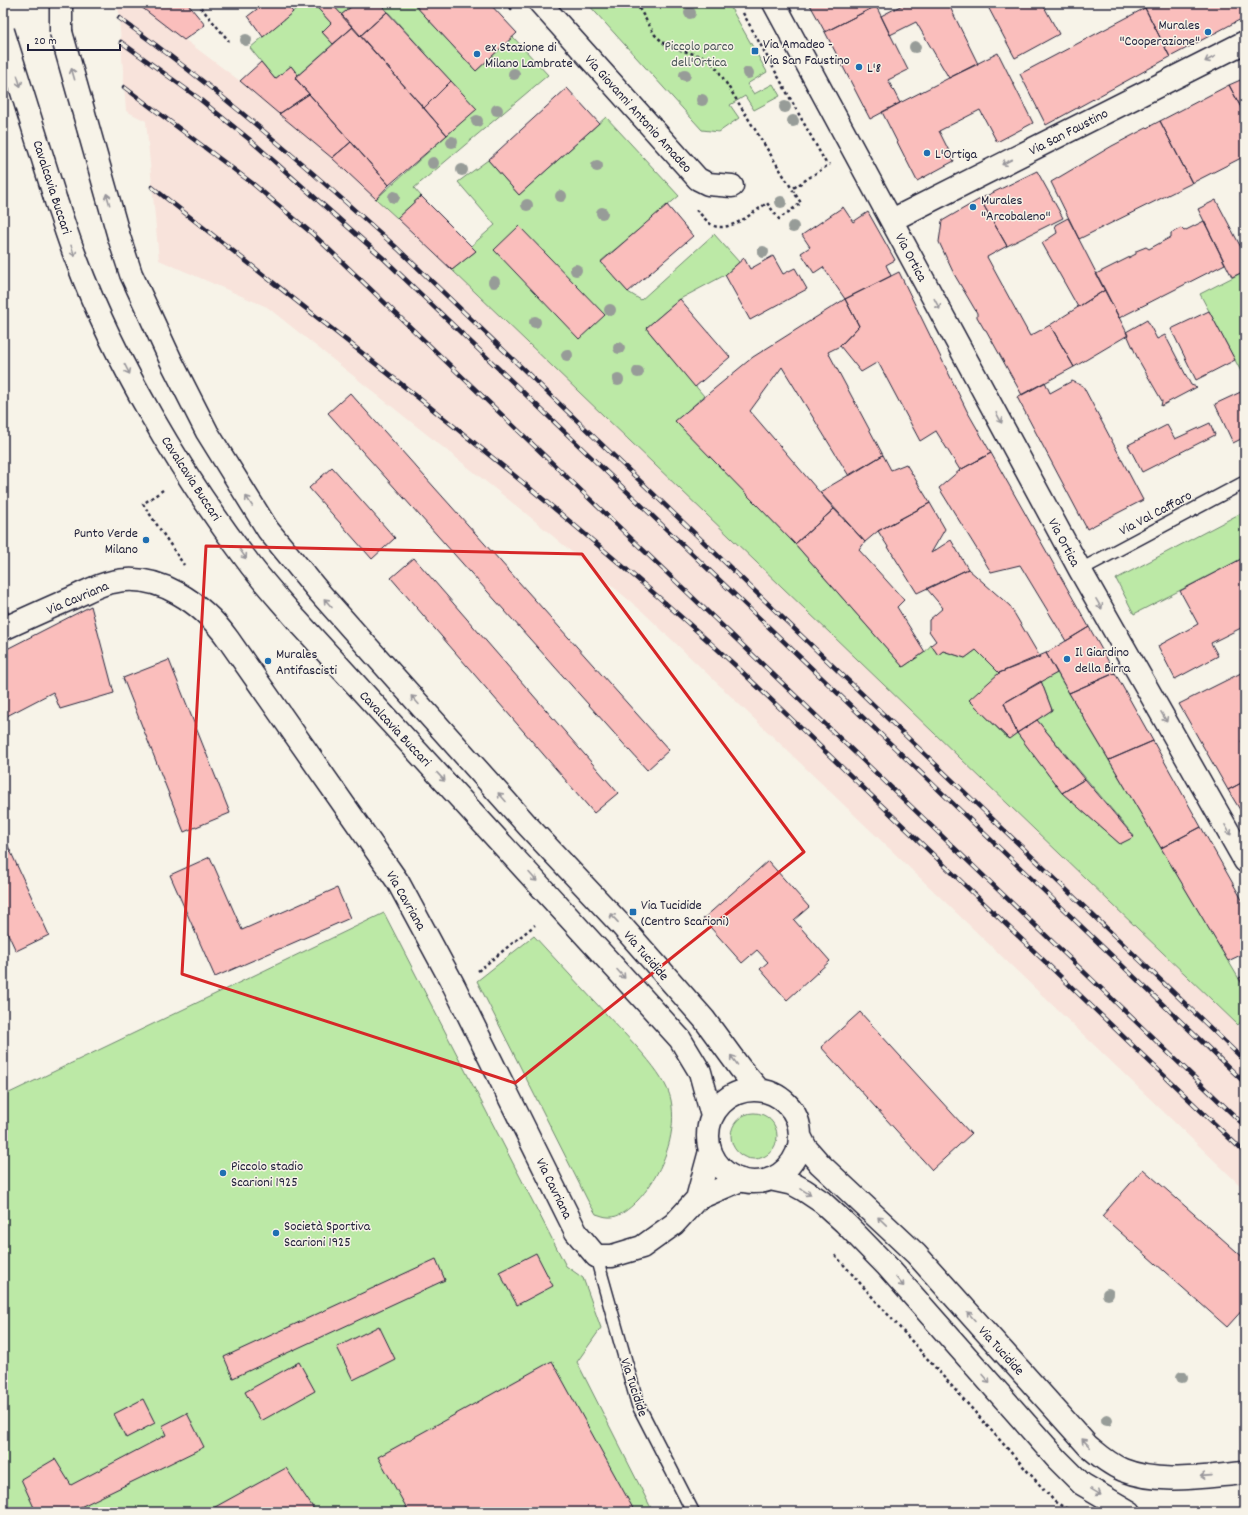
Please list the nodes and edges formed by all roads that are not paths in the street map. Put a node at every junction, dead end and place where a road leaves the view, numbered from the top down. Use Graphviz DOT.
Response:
graph roads {
  1 [pos="53,3"];
  2 [pos="61,3"];
  3 [pos="540,3"];
  4 [pos="774,3"];
  5 [pos="3,30"];
  6 [pos="61,32"];
  7 [pos="1245,42"];
  8 [pos="732,186"];
  9 [pos="892,220"];
  10 [pos="1245,482"];
  11 [pos="1080,570"];
  12 [pos="3,629"];
  13 [pos="507,848"];
  14 [pos="1245,861"];
  15 [pos="759,1090"];
  16 [pos="712,1116"];
  17 [pos="800,1136"];
  18 [pos="710,1151"];
  19 [pos="770,1179"];
  20 [pos="741,1180"];
  21 [pos="697,1199"];
  22 [pos="596,1256"];
  23 [pos="1245,1473"];
  24 [pos="692,1512"];
  25 [pos="1130,1512"];
  1 -- 6 [label="street, bridge"];
  2 -- 6 [label="street, bridge"];
  3 -- 8 [label="street, Via Giovanni Antonio Amadeo"];
  4 -- 9 [label="street"];
  5 -- 13 [label="street, Cavalcavia Buccari, one-way, bridge"];
  15 -- 6 [label="street, Via Tucidide, one-way, bridge"];
  7 -- 9 [label="street, Via San Faustino, one-way"];
  9 -- 11 [label="street, Via Ortica, one-way"];
  10 -- 11 [label="lane, Via Val Caffaro"];
  11 -- 14 [label="street, Via Ortica, one-way"];
  12 -- 22 [label="street, Via Cavriana"];
  13 -- 16 [label="street, Via Tucidide, one-way"];
  15 -- 16 [label="street, Via Tucidide"];
  15 -- 17 [label="street, Via Tucidide"];
  16 -- 18 [label="street, Via Tucidide"];
  17 -- 19 [label="street, Via Tucidide"];
  23 -- 17 [label="street, Via Tucidide, one-way"];
  18 -- 20 [label="street, Via Tucidide"];
  18 -- 21 [label="street, Via Tucidide"];
  19 -- 20 [label="street, Via Tucidide"];
  19 -- 25 [label="street, Via Tucidide, one-way"];
  20 -- 21 [label="street"];
  21 -- 22 [label="street"];
  22 -- 24 [label="lane, Via Tucidide"];
}
